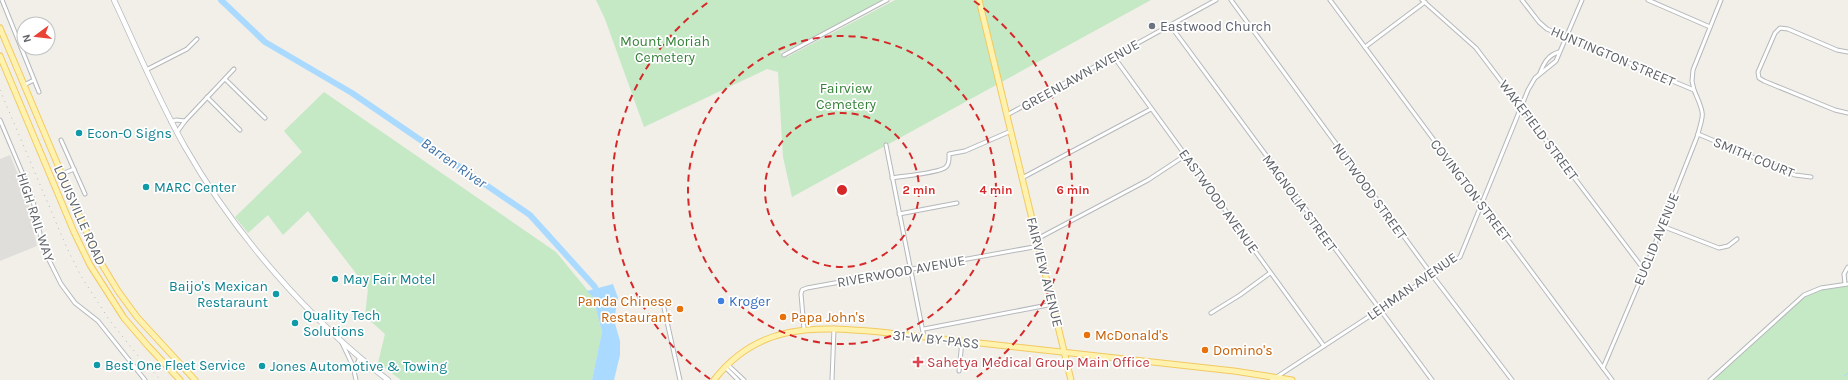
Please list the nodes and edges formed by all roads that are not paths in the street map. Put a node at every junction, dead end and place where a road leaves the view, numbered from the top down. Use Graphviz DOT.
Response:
graph roads {
  1 [pos="2,0"];
  2 [pos="114,0"];
  3 [pos="887,0"];
  4 [pos="979,0"];
  5 [pos="1216,0"];
  6 [pos="1230,0"];
  7 [pos="1330,0"];
  8 [pos="1522,0"];
  9 [pos="1582,0"];
  10 [pos="1648,0"];
  11 [pos="1721,0"];
  12 [pos="1423,1"];
  13 [pos="1170,25"];
  14 [pos="1710,27"];
  15 [pos="0,28"];
  16 [pos="1566,38"];
  17 [pos="198,39"];
  18 [pos="1365,47"];
  19 [pos="1559,52"];
  20 [pos="1848,52"];
  21 [pos="784,55"];
  22 [pos="0,56"];
  23 [pos="1114,57"];
  24 [pos="234,69"];
  25 [pos="146,70"];
  26 [pos="1540,73"];
  27 [pos="225,79"];
  28 [pos="34,80"];
  29 [pos="24,85"];
  30 [pos="14,89"];
  31 [pos="1694,90"];
  32 [pos="39,92"];
  33 [pos="207,97"];
  34 [pos="1521,107"];
  35 [pos="1151,109"];
  36 [pos="1848,113"];
  37 [pos="1007,115"];
  38 [pos="265,118"];
  39 [pos="0,120"];
  40 [pos="185,121"];
  41 [pos="172,122"];
  42 [pos="240,130"];
  43 [pos="1011,131"];
  44 [pos="177,132"];
  45 [pos="1698,134"];
  46 [pos="62,140"];
  47 [pos="886,145"];
  48 [pos="1186,155"];
  49 [pos="74,169"];
  50 [pos="62,174"];
  51 [pos="1811,177"];
  52 [pos="892,178"];
  53 [pos="1022,178"];
  54 [pos="52,179"];
  55 [pos="85,194"];
  56 [pos="958,203"];
  57 [pos="1481,204"];
  58 [pos="899,214"];
  59 [pos="1662,226"];
  60 [pos="1037,239"];
  61 [pos="1737,239"];
  62 [pos="1039,246"];
  63 [pos="1848,267"];
  64 [pos="911,268"];
  65 [pos="1645,271"];
  66 [pos="1270,273"];
  67 [pos="1432,275"];
  68 [pos="1846,284"];
  69 [pos="1053,304"];
  70 [pos="664,308"];
  71 [pos="1380,310"];
  72 [pos="1211,313"];
  73 [pos="834,328"];
  74 [pos="804,329"];
  75 [pos="924,329"];
  76 [pos="338,337"];
  77 [pos="924,337"];
  78 [pos="962,342"];
  79 [pos="1324,346"];
  80 [pos="1064,353"];
  81 [pos="360,357"];
  82 [pos="727,366"];
  83 [pos="1603,368"];
  84 [pos="185,370"];
  85 [pos="959,371"];
  86 [pos="355,372"];
  87 [pos="1275,378"];
  88 [pos="178,379"];
  89 [pos="146,380"];
  90 [pos="195,380"];
  91 [pos="356,380"];
  92 [pos="388,380"];
  93 [pos="680,380"];
  94 [pos="714,380"];
  95 [pos="738,380"];
  96 [pos="744,380"];
  97 [pos="832,380"];
  98 [pos="1071,380"];
  99 [pos="1292,380"];
  100 [pos="1432,380"];
  101 [pos="1512,380"];
  102 [pos="1612,380"];
  103 [pos="1710,380"];
  1 -- 28 [label="street"];
  2 -- 25 [label="street"];
  3 -- 21 [label="street"];
  4 -- 37 [label="main road, FAIRVIEW AVENUE"];
  5 -- 13 [label="street, GREENLAWN AVENUE"];
  6 -- 67 [label="street, NUTWOOD STREET"];
  7 -- 18 [label="street, COVINGTON STREET"];
  8 -- 16 [label="street, HUNTINGTON STREET"];
  9 -- 16 [label="street"];
  10 -- 14 [label="street"];
  11 -- 14 [label="street"];
  12 -- 18 [label="street"];
  12 -- 34 [label="street, WAKEFIELD STREET"];
  13 -- 23 [label="street, GREENLAWN AVENUE"];
  13 -- 71 [label="street, MAGNOLIA STREET"];
  14 -- 31 [label="street"];
  15 -- 29 [label="main road, LOUISVILLE ROAD"];
  16 -- 19 [label="street"];
  16 -- 31 [label="street, HUNTINGTON STREET"];
  17 -- 25 [label="street"];
  18 -- 57 [label="street, COVINGTON STREET"];
  19 -- 26 [label="street"];
  19 -- 26 [label="street"];
  20 -- 36 [label="street"];
  22 -- 30 [label="main road, LOUISVILLE ROAD"];
  23 -- 35 [label="street, EASTWOOD AVENUE"];
  23 -- 37 [label="street, GREENLAWN AVENUE"];
  24 -- 27 [label="street"];
  25 -- 41 [label="street"];
  26 -- 34 [label="street, LEHMAN AVENUE"];
  27 -- 33 [label="street"];
  27 -- 38 [label="street"];
  28 -- 29 [label="street"];
  28 -- 32 [label="street"];
  29 -- 30 [label="main road"];
  29 -- 50 [label="main road, LOUISVILLE ROAD"];
  30 -- 54 [label="main road, LOUISVILLE ROAD"];
  31 -- 45 [label="street, EUCLID AVENUE"];
  33 -- 40 [label="street"];
  33 -- 42 [label="street"];
  34 -- 57 [label="street, LEHMAN AVENUE"];
  34 -- 65 [label="street, WAKEFIELD STREET"];
  35 -- 48 [label="street, EASTWOOD AVENUE"];
  35 -- 53 [label="street"];
  37 -- 43 [label="main road, FAIRVIEW AVENUE"];
  39 -- 89 [label="street, HIGH RAIL WAY"];
  40 -- 41 [label="street"];
  40 -- 44 [label="street"];
  41 -- 44 [label="street"];
  43 -- 52 [label="street"];
  43 -- 53 [label="main road, FAIRVIEW AVENUE"];
  44 -- 76 [label="street"];
  45 -- 51 [label="street, SMITH COURT"];
  45 -- 59 [label="street, EUCLID AVENUE"];
  46 -- 49 [label="street"];
  47 -- 52 [label="street"];
  48 -- 60 [label="street"];
  48 -- 66 [label="street, EASTWOOD AVENUE"];
  49 -- 50 [label="street"];
  49 -- 55 [label="street"];
  50 -- 54 [label="main road"];
  50 -- 84 [label="main road, LOUISVILLE ROAD"];
  52 -- 58 [label="street"];
  53 -- 60 [label="main road, FAIRVIEW AVENUE"];
  54 -- 88 [label="main road, LOUISVILLE ROAD"];
  56 -- 58 [label="street"];
  57 -- 67 [label="street, LEHMAN AVENUE"];
  57 -- 83 [label="street, COVINGTON STREET"];
  58 -- 64 [label="street"];
  59 -- 61 [label="street"];
  59 -- 65 [label="street, EUCLID AVENUE"];
  60 -- 62 [label="main road, FAIRVIEW AVENUE"];
  62 -- 64 [label="street, RIVERWOOD AVENUE"];
  62 -- 69 [label="main road, FAIRVIEW AVENUE"];
  63 -- 68 [label="street"];
  64 -- 74 [label="street, RIVERWOOD AVENUE"];
  64 -- 75 [label="street"];
  65 -- 83 [label="street, EUCLID AVENUE"];
  66 -- 72 [label="street"];
  66 -- 79 [label="street, EASTWOOD AVENUE"];
  67 -- 71 [label="street, LEHMAN AVENUE"];
  67 -- 101 [label="street, NUTWOOD STREET"];
  68 -- 103 [label="street"];
  69 -- 75 [label="street"];
  69 -- 80 [label="main road, FAIRVIEW AVENUE"];
  70 -- 93 [label="street"];
  71 -- 79 [label="street, LEHMAN AVENUE"];
  71 -- 100 [label="street, MAGNOLIA STREET"];
  73 -- 74 [label="main road, 31-W BY-PASS"];
  73 -- 77 [label="main road, 31-W BY-PASS"];
  73 -- 97 [label="street"];
  74 -- 82 [label="main road, 31-W BY-PASS"];
  75 -- 77 [label="street"];
  76 -- 81 [label="street"];
  76 -- 86 [label="street"];
  77 -- 78 [label="main road, 31-W BY-PASS"];
  78 -- 80 [label="main road, 31-W BY-PASS"];
  78 -- 85 [label="street"];
  79 -- 87 [label="street, LEHMAN AVENUE"];
  80 -- 87 [label="main road, 31-W BY-PASS"];
  80 -- 98 [label="main road, FAIRVIEW AVENUE"];
  81 -- 86 [label="street"];
  81 -- 92 [label="street"];
  82 -- 94 [label="main road, 31-W BY-PASS"];
  82 -- 95 [label="street"];
  82 -- 96 [label="street"];
  83 -- 102 [label="street, COVINGTON STREET"];
  84 -- 88 [label="main road"];
  84 -- 90 [label="main road, LOUISVILLE ROAD"];
  86 -- 91 [label="street"];
  87 -- 99 [label="main road, 31-W BY-PASS"];
}
